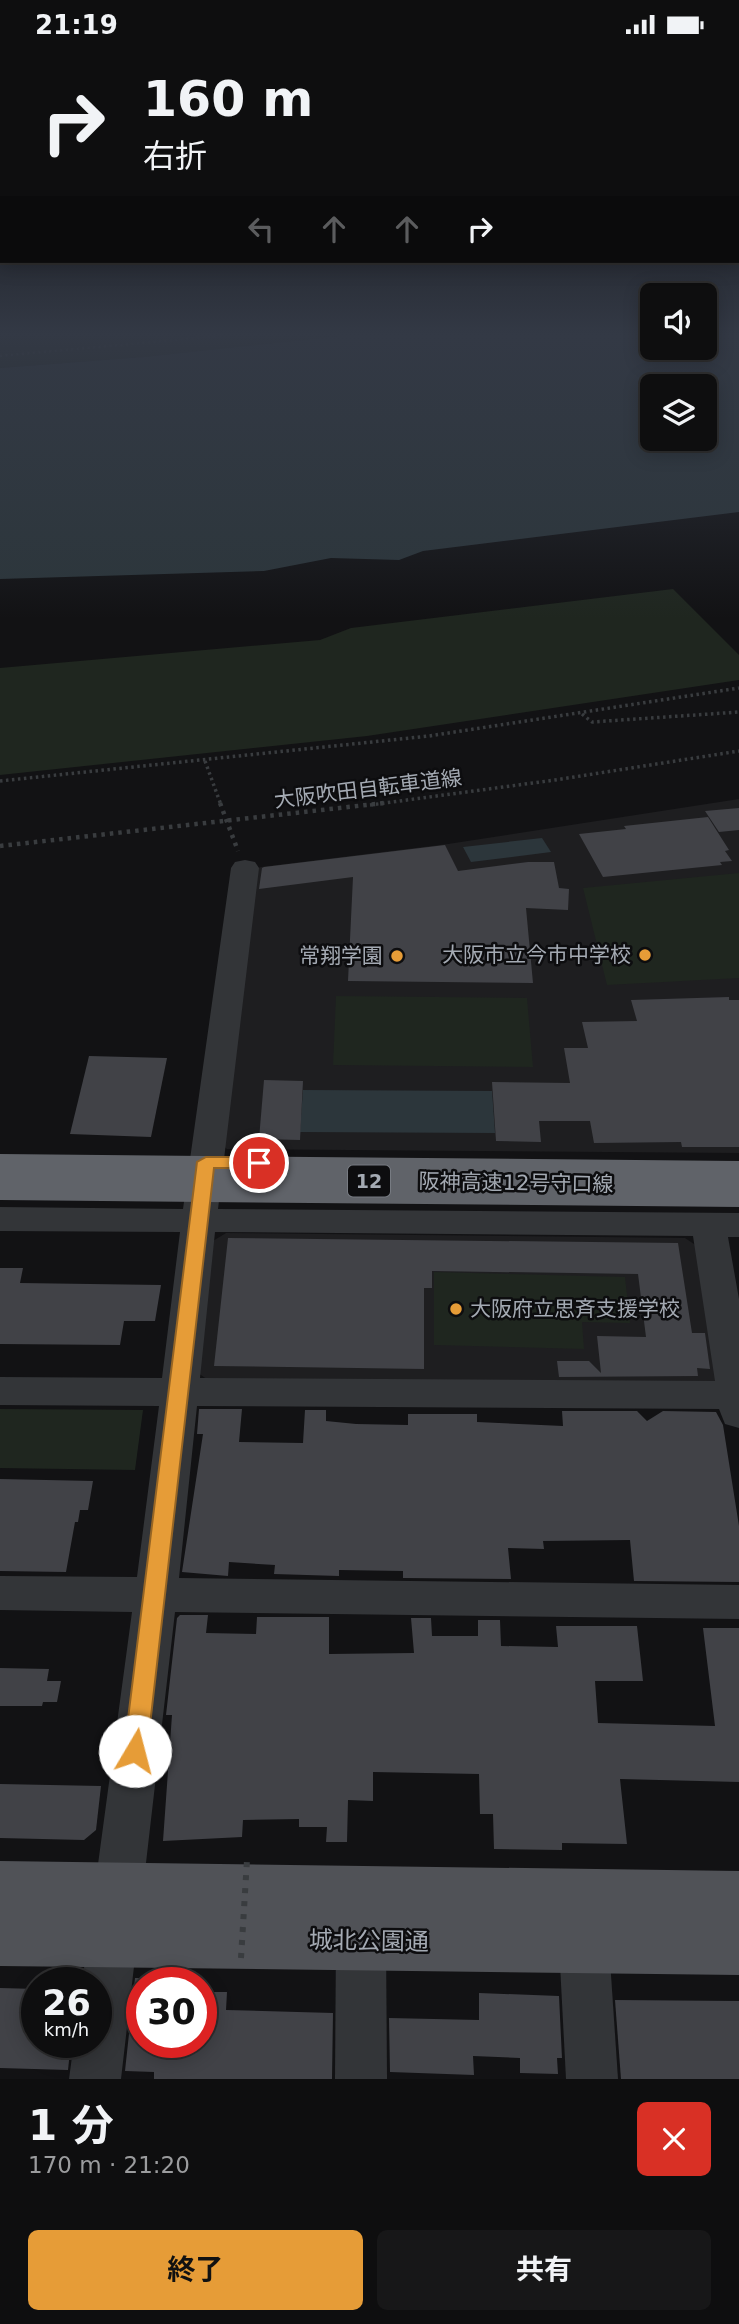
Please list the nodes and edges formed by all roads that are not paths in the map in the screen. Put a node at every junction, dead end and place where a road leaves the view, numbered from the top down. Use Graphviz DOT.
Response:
graph roads {
  1 [pos="245,868"];
  2 [pos="0,1161"];
  3 [pos="206,1162"];
  4 [pos="739,1167"];
  5 [pos="0,1177"];
  6 [pos="739,1184"];
  7 [pos="0,1201"];
  8 [pos="0,1219"];
  9 [pos="729,1219"];
  10 [pos="200,1221"];
  11 [pos="0,1391"];
  12 [pos="179,1393"];
  13 [pos="738,1402"];
  14 [pos="0,1593"];
  15 [pos="156,1595"];
  16 [pos="739,1602"];
  17 [pos="0,1889"];
  18 [pos="739,1899"];
  19 [pos="114,1916"];
  20 [pos="0,1937"];
  21 [pos="361,1941"];
  22 [pos="584,1945"];
  23 [pos="739,1946"];
  24 [pos="95,2079"];
  25 [pos="361,2079"];
  26 [pos="592,2079"];
  1 -- 3 [label="street"];
  2 -- 3 [label="street"];
  3 -- 4 [label="street"];
  3 -- 10 [label="street"];
  5 -- 6 [label="highway, 阪神高速12号守口線 / 12, bridge"];
  7 -- 9 [label="highway, 阪神高速12号守口線"];
  8 -- 10 [label="street"];
  9 -- 10 [label="street"];
  9 -- 13 [label="street"];
  10 -- 12 [label="street"];
  11 -- 12 [label="street"];
  12 -- 13 [label="street"];
  12 -- 15 [label="street"];
  14 -- 15 [label="street"];
  15 -- 16 [label="street"];
  15 -- 19 [label="street"];
  17 -- 19 [label="main road, 城北公園通"];
  18 -- 19 [label="main road, 城北公園通"];
  19 -- 20 [label="main road, 城北公園通"];
  19 -- 21 [label="main road, 城北公園通"];
  19 -- 24 [label="street"];
  21 -- 22 [label="main road, 城北公園通"];
  21 -- 25 [label="street"];
  22 -- 23 [label="main road, 城北公園通"];
  22 -- 26 [label="street"];
}
